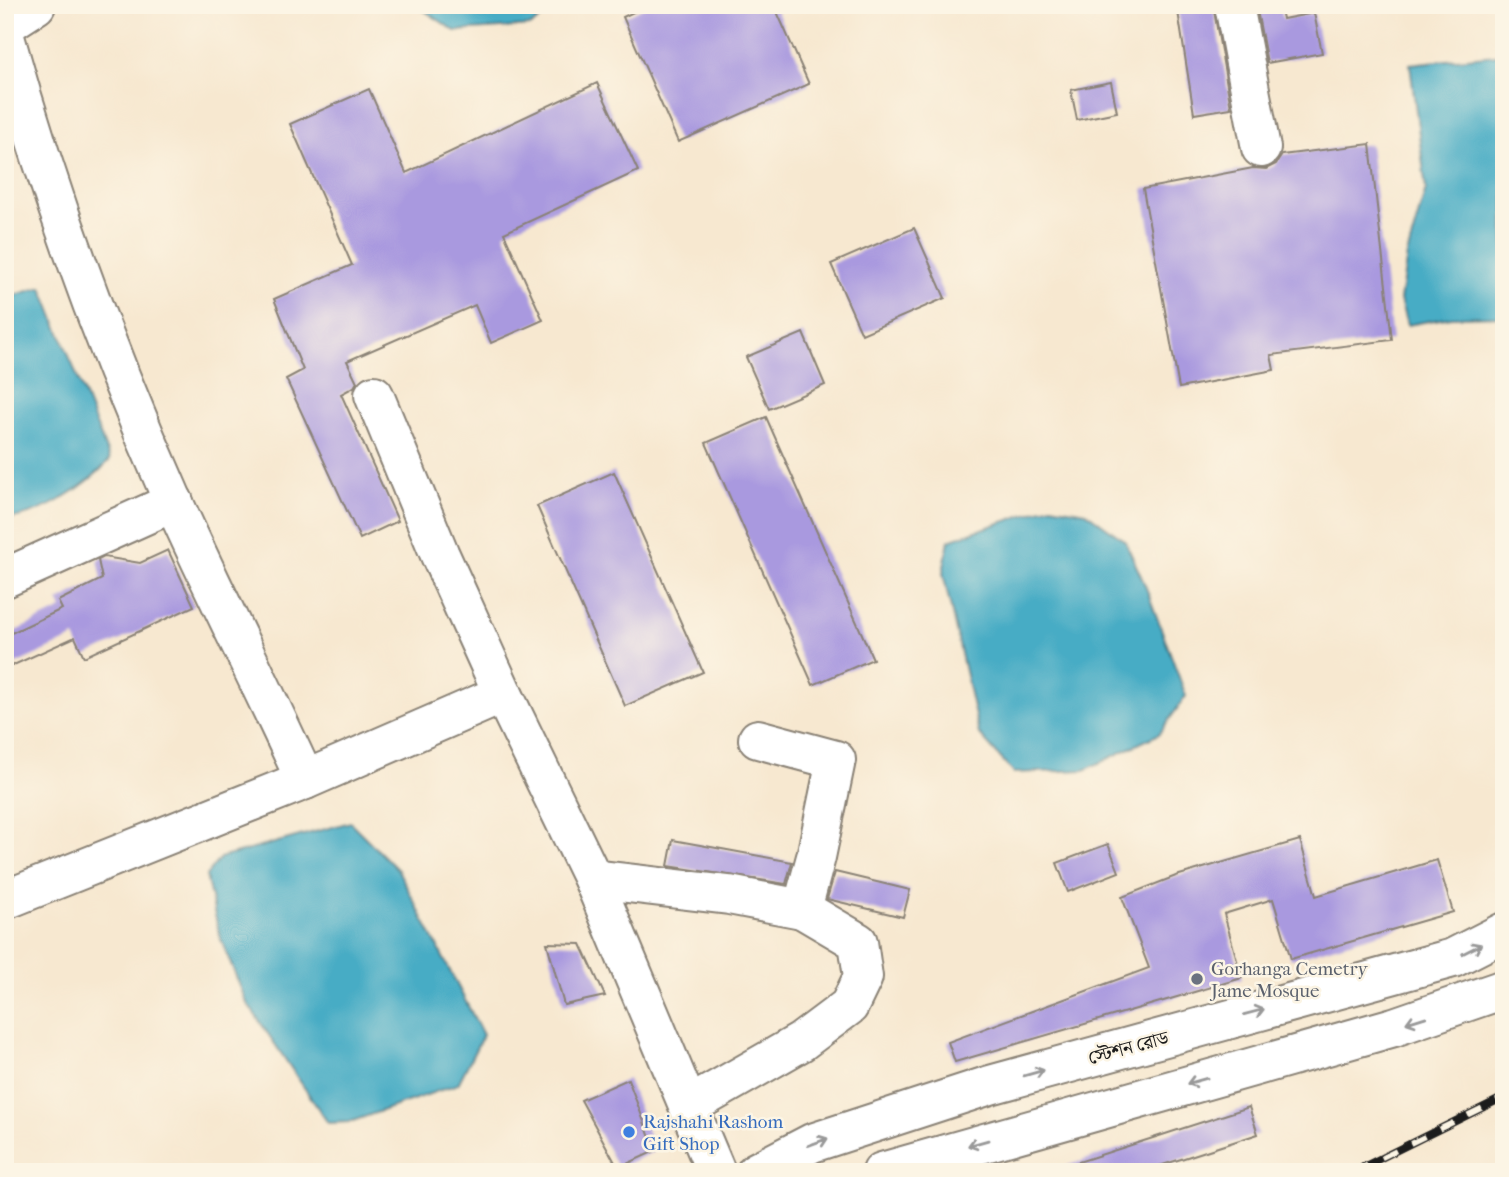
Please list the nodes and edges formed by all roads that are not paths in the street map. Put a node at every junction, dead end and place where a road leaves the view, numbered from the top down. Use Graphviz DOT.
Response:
graph roads {
  1 [pos="36,5"];
  2 [pos="1234,5"];
  3 [pos="5,25"];
  4 [pos="5,37"];
  5 [pos="1261,148"];
  6 [pos="374,395"];
  7 [pos="174,502"];
  8 [pos="5,578"];
  9 [pos="503,694"];
  10 [pos="758,739"];
  11 [pos="305,780"];
  12 [pos="593,879"];
  13 [pos="5,900"];
  14 [pos="802,909"];
  15 [pos="1504,932"];
  16 [pos="1504,989"];
  17 [pos="689,1106"];
  18 [pos="716,1172"];
  19 [pos="756,1172"];
  20 [pos="882,1172"];
  1 -- 3 [label="street"];
  2 -- 5 [label="street"];
  4 -- 7 [label="street"];
  6 -- 9 [label="street"];
  7 -- 8 [label="street"];
  7 -- 11 [label="street"];
  9 -- 11 [label="street"];
  9 -- 12 [label="street"];
  10 -- 14 [label="street"];
  11 -- 13 [label="street"];
  12 -- 14 [label="street"];
  12 -- 17 [label="street"];
  14 -- 17 [label="street"];
  19 -- 15 [label="street, স্টেশন রোড, one-way"];
  16 -- 20 [label="street, one-way"];
  17 -- 18 [label="street"];
}
